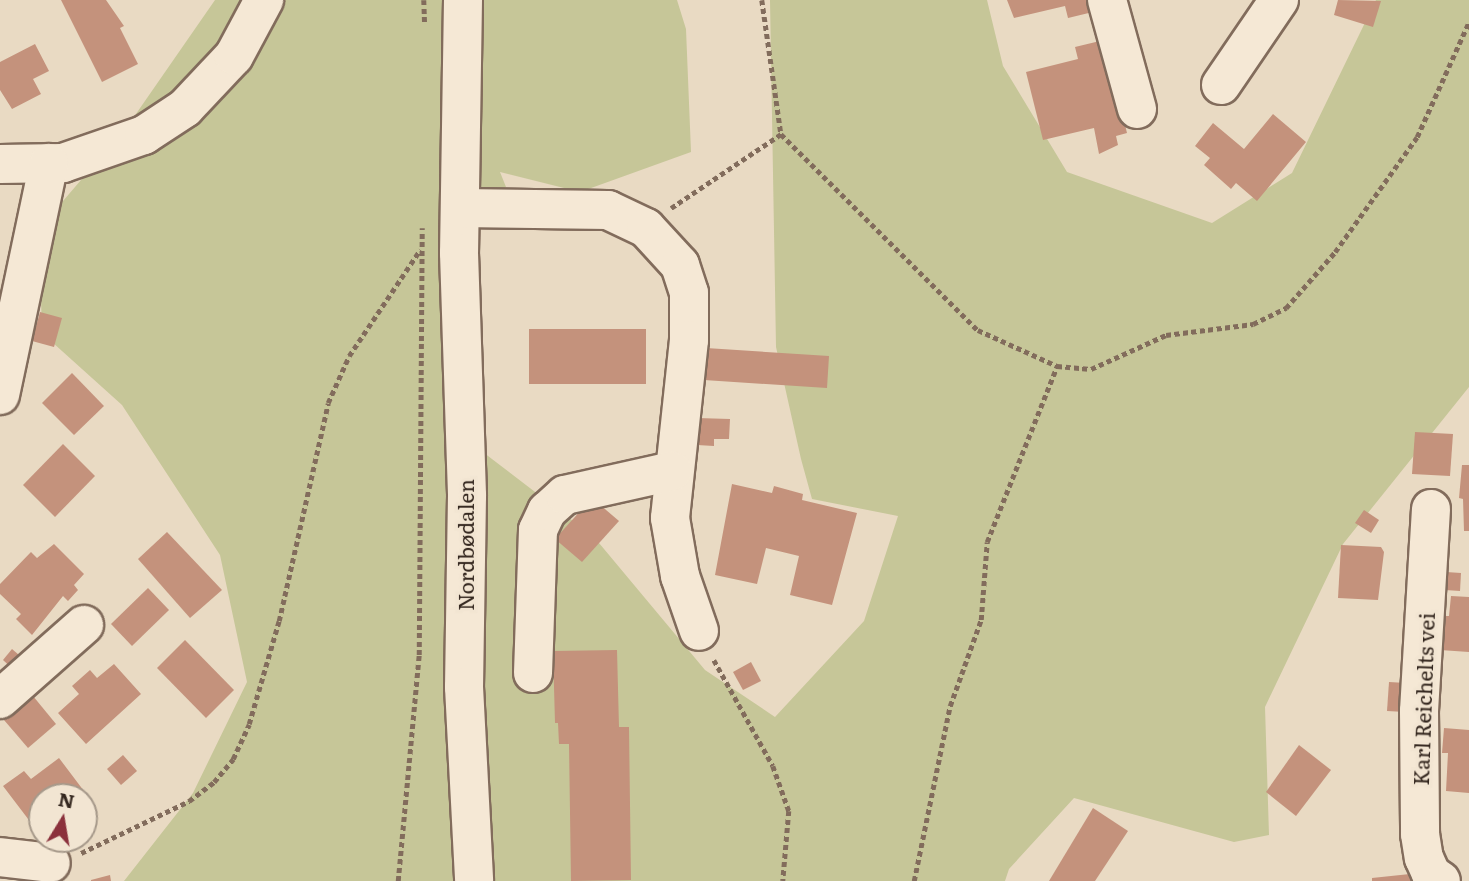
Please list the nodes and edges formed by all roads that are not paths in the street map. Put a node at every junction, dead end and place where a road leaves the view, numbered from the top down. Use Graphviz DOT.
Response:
graph roads {
  1 [pos="264,0"];
  2 [pos="463,0"];
  3 [pos="1107,0"];
  4 [pos="1279,0"];
  5 [pos="1222,85"];
  6 [pos="1137,109"];
  7 [pos="48,163"];
  8 [pos="0,164"];
  9 [pos="461,208"];
  10 [pos="0,395"];
  11 [pos="672,471"];
  12 [pos="1431,509"];
  13 [pos="84,625"];
  14 [pos="699,631"];
  15 [pos="533,673"];
  16 [pos="0,699"];
  17 [pos="0,857"];
  18 [pos="51,863"];
  19 [pos="1469,870"];
  20 [pos="474,881"];
  21 [pos="1441,881"];
  22 [pos="1461,881"];
  1 -- 7 [label="street"];
  2 -- 9 [label="street, Nordbødalen"];
  3 -- 6 [label="street"];
  4 -- 5 [label="street"];
  7 -- 8 [label="street"];
  7 -- 10 [label="street"];
  9 -- 11 [label="street"];
  9 -- 20 [label="street, Nordbødalen"];
  11 -- 14 [label="street"];
  11 -- 15 [label="street"];
  12 -- 21 [label="street, Karl Reichelts vei"];
  13 -- 16 [label="street"];
  17 -- 18 [label="street"];
  19 -- 22 [label="street"];
}
